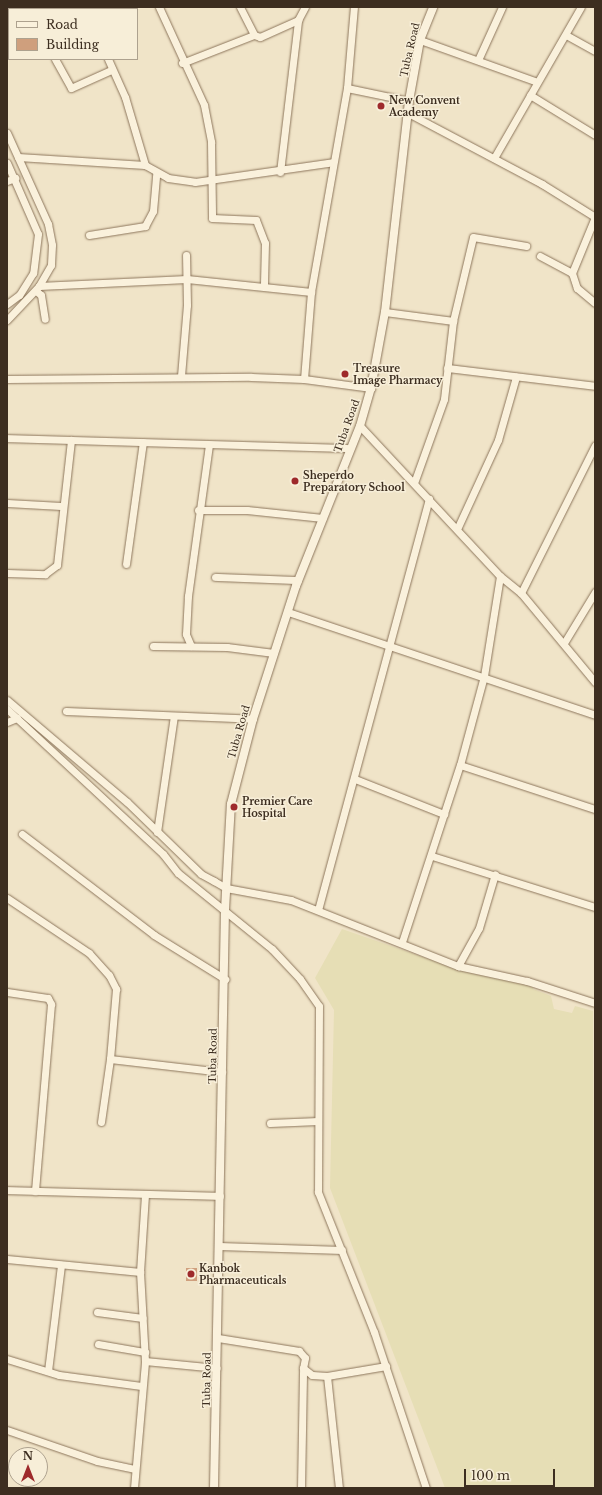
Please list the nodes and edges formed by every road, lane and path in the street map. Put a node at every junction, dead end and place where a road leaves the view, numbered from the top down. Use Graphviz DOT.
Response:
graph roads {
  1 [pos="159,7"];
  2 [pos="240,7"];
  3 [pos="305,7"];
  4 [pos="354,7"];
  5 [pos="433,7"];
  6 [pos="502,7"];
  7 [pos="581,7"];
  8 [pos="298,20"];
  9 [pos="254,35"];
  10 [pos="566,35"];
  11 [pos="420,40"];
  12 [pos="595,52"];
  13 [pos="56,60"];
  14 [pos="108,60"];
  15 [pos="478,60"];
  16 [pos="182,63"];
  17 [pos="111,70"];
  18 [pos="537,82"];
  19 [pos="347,88"];
  20 [pos="530,95"];
  21 [pos="409,101"];
  22 [pos="408,113"];
  23 [pos="7,133"];
  24 [pos="595,135"];
  25 [pos="18,157"];
  26 [pos="494,158"];
  27 [pos="333,162"];
  28 [pos="7,163"];
  29 [pos="145,165"];
  30 [pos="280,172"];
  31 [pos="156,173"];
  32 [pos="15,178"];
  33 [pos="211,180"];
  34 [pos="7,181"];
  35 [pos="595,217"];
  36 [pos="89,234"];
  37 [pos="526,246"];
  38 [pos="186,255"];
  39 [pos="540,256"];
  40 [pos="572,272"];
  41 [pos="187,279"];
  42 [pos="264,285"];
  43 [pos="38,289"];
  44 [pos="311,292"];
  45 [pos="595,303"];
  46 [pos="7,304"];
  47 [pos="385,312"];
  48 [pos="45,319"];
  49 [pos="7,320"];
  50 [pos="453,321"];
  51 [pos="446,368"];
  52 [pos="181,376"];
  53 [pos="516,377"];
  54 [pos="7,379"];
  55 [pos="304,379"];
  56 [pos="595,386"];
  57 [pos="371,388"];
  58 [pos="360,426"];
  59 [pos="7,438"];
  60 [pos="70,440"];
  61 [pos="143,442"];
  62 [pos="209,444"];
  63 [pos="595,445"];
  64 [pos="350,448"];
  65 [pos="414,483"];
  66 [pos="429,499"];
  67 [pos="7,503"];
  68 [pos="61,506"];
  69 [pos="198,510"];
  70 [pos="323,518"];
  71 [pos="458,527"];
  72 [pos="126,564"];
  73 [pos="7,573"];
  74 [pos="500,576"];
  75 [pos="215,578"];
  76 [pos="298,580"];
  77 [pos="595,592"];
  78 [pos="521,593"];
  79 [pos="593,602"];
  80 [pos="288,612"];
  81 [pos="564,643"];
  82 [pos="392,645"];
  83 [pos="153,646"];
  84 [pos="191,646"];
  85 [pos="274,652"];
  86 [pos="484,676"];
  87 [pos="595,682"];
  88 [pos="7,700"];
  89 [pos="7,709"];
  90 [pos="66,711"];
  91 [pos="595,715"];
  92 [pos="174,716"];
  93 [pos="17,718"];
  94 [pos="254,719"];
  95 [pos="7,722"];
  96 [pos="460,765"];
  97 [pos="354,779"];
  98 [pos="595,809"];
  99 [pos="444,814"];
  100 [pos="157,832"];
  101 [pos="22,834"];
  102 [pos="432,856"];
  103 [pos="496,874"];
  104 [pos="226,888"];
  105 [pos="7,898"];
  106 [pos="595,907"];
  107 [pos="225,910"];
  108 [pos="318,910"];
  109 [pos="402,942"];
  110 [pos="458,966"];
  111 [pos="225,979"];
  112 [pos="7,992"];
  113 [pos="595,1003"];
  114 [pos="110,1059"];
  115 [pos="222,1072"];
  116 [pos="318,1121"];
  117 [pos="101,1122"];
  118 [pos="270,1123"];
  119 [pos="7,1190"];
  120 [pos="35,1191"];
  121 [pos="145,1194"];
  122 [pos="220,1196"];
  123 [pos="219,1246"];
  124 [pos="342,1250"];
  125 [pos="7,1259"];
  126 [pos="61,1265"];
  127 [pos="140,1272"];
  128 [pos="97,1312"];
  129 [pos="143,1318"];
  130 [pos="218,1338"];
  131 [pos="98,1344"];
  132 [pos="145,1352"];
  133 [pos="7,1359"];
  134 [pos="145,1361"];
  135 [pos="386,1366"];
  136 [pos="217,1368"];
  137 [pos="303,1368"];
  138 [pos="48,1371"];
  139 [pos="328,1376"];
  140 [pos="141,1386"];
  141 [pos="7,1430"];
  142 [pos="134,1469"];
  143 [pos="134,1488"];
  144 [pos="214,1488"];
  145 [pos="301,1488"];
  146 [pos="340,1488"];
  147 [pos="426,1488"];
  1 -- 16 [label="street"];
  2 -- 9 [label="street"];
  3 -- 8 [label="street"];
  4 -- 19 [label="street"];
  5 -- 11 [label="street, Tuba Road"];
  6 -- 15 [label="street"];
  7 -- 10 [label="street"];
  8 -- 9 [label="street"];
  8 -- 30 [label="street"];
  9 -- 16 [label="street"];
  10 -- 12 [label="street"];
  10 -- 18 [label="street"];
  11 -- 15 [label="street"];
  11 -- 21 [label="street, Tuba Road"];
  13 -- 17 [label="street"];
  14 -- 17 [label="street"];
  15 -- 18 [label="street"];
  16 -- 33 [label="street"];
  17 -- 29 [label="street"];
  18 -- 20 [label="street"];
  19 -- 21 [label="street"];
  19 -- 27 [label="street"];
  20 -- 24 [label="street"];
  20 -- 26 [label="street"];
  21 -- 22 [label="street, Tuba Road"];
  22 -- 26 [label="street"];
  22 -- 47 [label="street, Tuba Road"];
  23 -- 25 [label="street"];
  25 -- 29 [label="street"];
  25 -- 43 [label="street"];
  26 -- 35 [label="street"];
  27 -- 30 [label="street"];
  27 -- 44 [label="street"];
  28 -- 32 [label="street"];
  29 -- 31 [label="street"];
  30 -- 33 [label="street"];
  31 -- 33 [label="street"];
  31 -- 36 [label="street"];
  32 -- 34 [label="street"];
  32 -- 46 [label="street"];
  33 -- 42 [label="street"];
  35 -- 40 [label="street"];
  37 -- 50 [label="street"];
  38 -- 41 [label="street"];
  39 -- 40 [label="street"];
  40 -- 45 [label="street"];
  41 -- 42 [label="street"];
  41 -- 43 [label="street"];
  41 -- 52 [label="street"];
  42 -- 44 [label="street"];
  43 -- 48 [label="street"];
  43 -- 49 [label="street"];
  44 -- 55 [label="street"];
  47 -- 50 [label="street"];
  47 -- 57 [label="street, Tuba Road"];
  50 -- 51 [label="street"];
  51 -- 53 [label="street"];
  51 -- 65 [label="street"];
  52 -- 54 [label="street"];
  52 -- 55 [label="street"];
  53 -- 56 [label="street"];
  53 -- 71 [label="street"];
  55 -- 57 [label="street"];
  57 -- 58 [label="street, Tuba Road"];
  58 -- 64 [label="street, Tuba Road"];
  58 -- 65 [label="street"];
  59 -- 60 [label="street"];
  60 -- 61 [label="street"];
  60 -- 68 [label="street"];
  61 -- 62 [label="street"];
  61 -- 72 [label="street"];
  62 -- 64 [label="street"];
  62 -- 69 [label="street"];
  63 -- 78 [label="street"];
  64 -- 70 [label="street, Tuba Road"];
  65 -- 66 [label="street"];
  66 -- 71 [label="street"];
  66 -- 82 [label="street"];
  67 -- 68 [label="street"];
  68 -- 73 [label="street"];
  69 -- 70 [label="street"];
  69 -- 84 [label="street"];
  70 -- 76 [label="street, Tuba Road"];
  71 -- 74 [label="street"];
  74 -- 78 [label="street"];
  74 -- 86 [label="street"];
  75 -- 76 [label="street"];
  76 -- 80 [label="street, Tuba Road"];
  77 -- 79 [label="street"];
  78 -- 81 [label="street"];
  79 -- 81 [label="street"];
  80 -- 82 [label="street"];
  80 -- 85 [label="street, Tuba Road"];
  81 -- 87 [label="street"];
  82 -- 86 [label="street"];
  82 -- 97 [label="street"];
  83 -- 84 [label="street"];
  84 -- 85 [label="street"];
  85 -- 94 [label="street, Tuba Road"];
  86 -- 91 [label="street"];
  86 -- 96 [label="street"];
  88 -- 100 [label="street"];
  89 -- 93 [label="street"];
  90 -- 92 [label="street"];
  92 -- 94 [label="street"];
  92 -- 100 [label="street"];
  93 -- 95 [label="street"];
  93 -- 107 [label="street"];
  94 -- 104 [label="street, Tuba Road"];
  96 -- 98 [label="street"];
  96 -- 99 [label="street"];
  97 -- 99 [label="street"];
  97 -- 108 [label="street"];
  99 -- 102 [label="street"];
  100 -- 104 [label="street"];
  101 -- 111 [label="street"];
  102 -- 103 [label="street"];
  102 -- 109 [label="street"];
  103 -- 106 [label="street"];
  103 -- 110 [label="street"];
  104 -- 107 [label="street, Tuba Road"];
  104 -- 108 [label="street"];
  105 -- 114 [label="street"];
  107 -- 111 [label="street, Tuba Road"];
  107 -- 116 [label="street"];
  108 -- 109 [label="street"];
  109 -- 110 [label="street"];
  110 -- 113 [label="street"];
  111 -- 115 [label="street, Tuba Road"];
  112 -- 120 [label="street"];
  114 -- 115 [label="street"];
  114 -- 117 [label="street"];
  115 -- 122 [label="street, Tuba Road"];
  116 -- 118 [label="street"];
  116 -- 124 [label="street"];
  119 -- 120 [label="street"];
  120 -- 121 [label="street"];
  121 -- 122 [label="street"];
  121 -- 127 [label="street"];
  122 -- 123 [label="street, Tuba Road"];
  123 -- 124 [label="street"];
  123 -- 130 [label="street, Tuba Road"];
  124 -- 135 [label="street"];
  125 -- 126 [label="street"];
  126 -- 127 [label="street"];
  126 -- 138 [label="street"];
  127 -- 129 [label="street"];
  128 -- 129 [label="street"];
  129 -- 132 [label="street"];
  130 -- 136 [label="street, Tuba Road"];
  130 -- 137 [label="street"];
  131 -- 132 [label="street"];
  132 -- 134 [label="street"];
  133 -- 138 [label="street"];
  134 -- 136 [label="street"];
  134 -- 140 [label="street"];
  135 -- 139 [label="street"];
  135 -- 147 [label="street"];
  136 -- 144 [label="street, Tuba Road"];
  137 -- 139 [label="street"];
  137 -- 145 [label="street"];
  138 -- 140 [label="street"];
  139 -- 146 [label="street"];
  140 -- 142 [label="street"];
  141 -- 142 [label="street"];
  142 -- 143 [label="street"];
}
